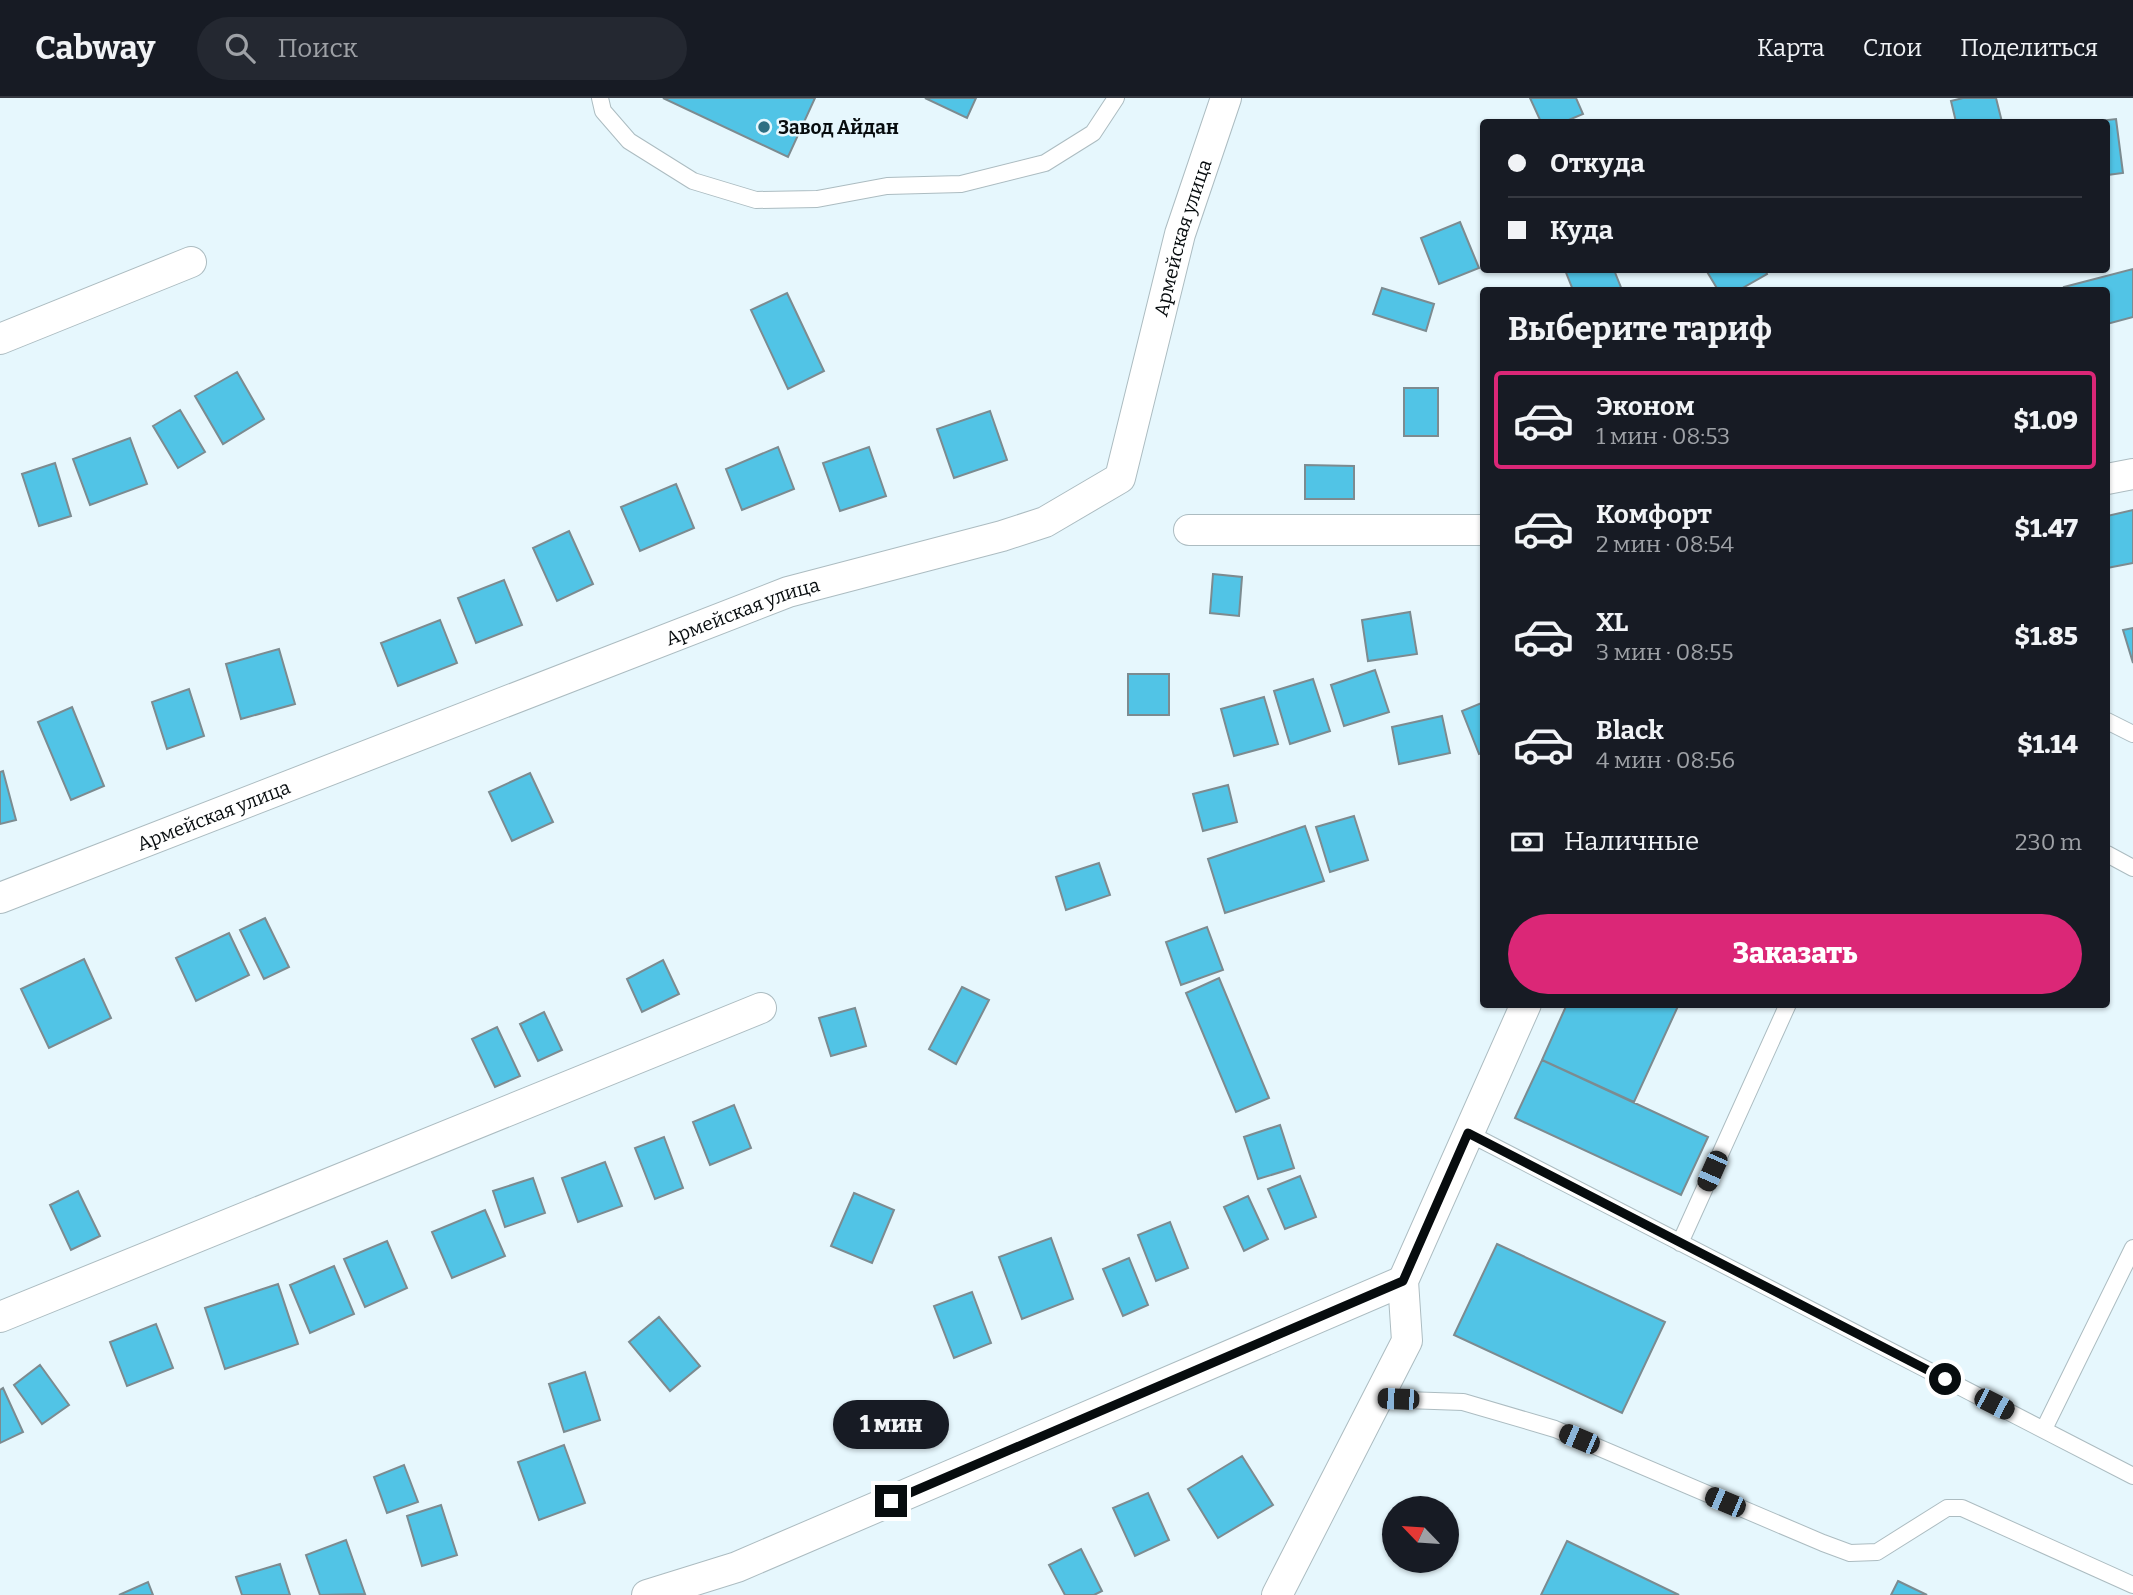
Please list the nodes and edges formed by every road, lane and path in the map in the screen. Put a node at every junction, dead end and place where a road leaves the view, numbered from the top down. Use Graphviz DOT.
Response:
graph roads {
  1 [pos="600,98"];
  2 [pos="1116,98"];
  3 [pos="1226,98"];
  4 [pos="191,262"];
  5 [pos="0,339"];
  6 [pos="2133,474"];
  7 [pos="2110,478"];
  8 [pos="1189,530"];
  9 [pos="1480,530"];
  10 [pos="2110,722"];
  11 [pos="2133,734"];
  12 [pos="2110,856"];
  13 [pos="2133,868"];
  14 [pos="0,898"];
  15 [pos="761,1008"];
  16 [pos="1523,1008"];
  17 [pos="1786,1008"];
  18 [pos="1468,1133"];
  19 [pos="1680,1243"];
  20 [pos="2133,1248"];
  21 [pos="1403,1281"];
  22 [pos="0,1317"];
  23 [pos="1377,1399"];
  24 [pos="2044,1429"];
  25 [pos="2133,1476"];
  26 [pos="2133,1585"];
  27 [pos="647,1595"];
  28 [pos="1277,1595"];
  1 -- 2 [label="lane"];
  3 -- 14 [label="street, Армейская улица"];
  4 -- 5 [label="street"];
  6 -- 7 [label="street"];
  8 -- 9 [label="street"];
  10 -- 11 [label="lane"];
  12 -- 13 [label="lane"];
  15 -- 22 [label="street"];
  16 -- 18 [label="street"];
  17 -- 19 [label="lane"];
  18 -- 19 [label="lane"];
  18 -- 21 [label="street"];
  19 -- 24 [label="lane"];
  20 -- 24 [label="lane"];
  21 -- 23 [label="street"];
  21 -- 27 [label="street"];
  23 -- 26 [label="lane"];
  23 -- 28 [label="street"];
  24 -- 25 [label="lane"];
}
